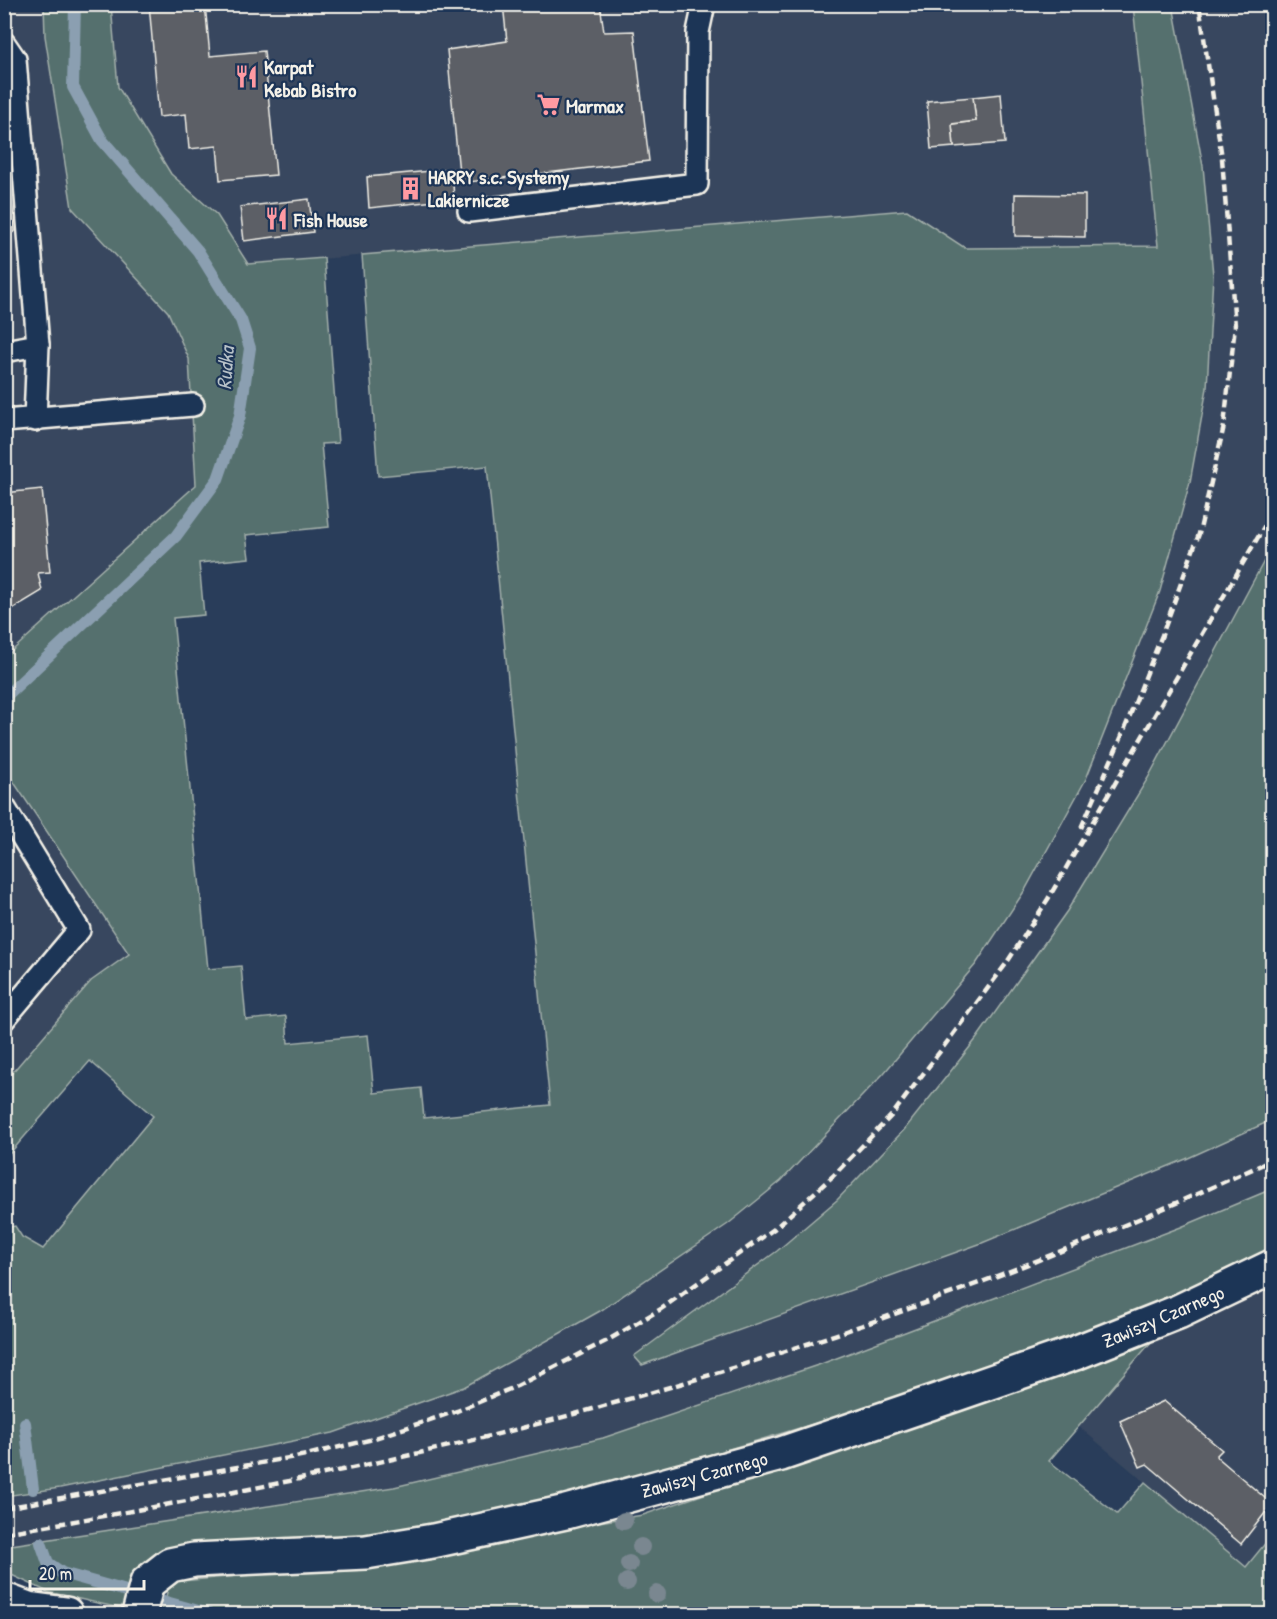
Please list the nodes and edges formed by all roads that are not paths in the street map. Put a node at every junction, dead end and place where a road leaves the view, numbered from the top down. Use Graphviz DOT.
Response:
graph roads {
  1 [pos="704,4"];
  2 [pos="4,42"];
  3 [pos="469,211"];
  4 [pos="38,345"];
  5 [pos="4,351"];
  6 [pos="193,405"];
  7 [pos="35,420"];
  8 [pos="4,421"];
  9 [pos="4,807"];
  10 [pos="4,1019"];
  11 [pos="1272,1267"];
  12 [pos="4,1600"];
  13 [pos="66,1614"];
  14 [pos="139,1614"];
  1 -- 3 [label="lane"];
  2 -- 4 [label="lane"];
  4 -- 5 [label="lane"];
  4 -- 7 [label="lane"];
  6 -- 7 [label="lane"];
  7 -- 8 [label="lane"];
  9 -- 10 [label="lane"];
  11 -- 14 [label="street, Zawiszy Czarnego"];
  12 -- 13 [label="street"];
}
